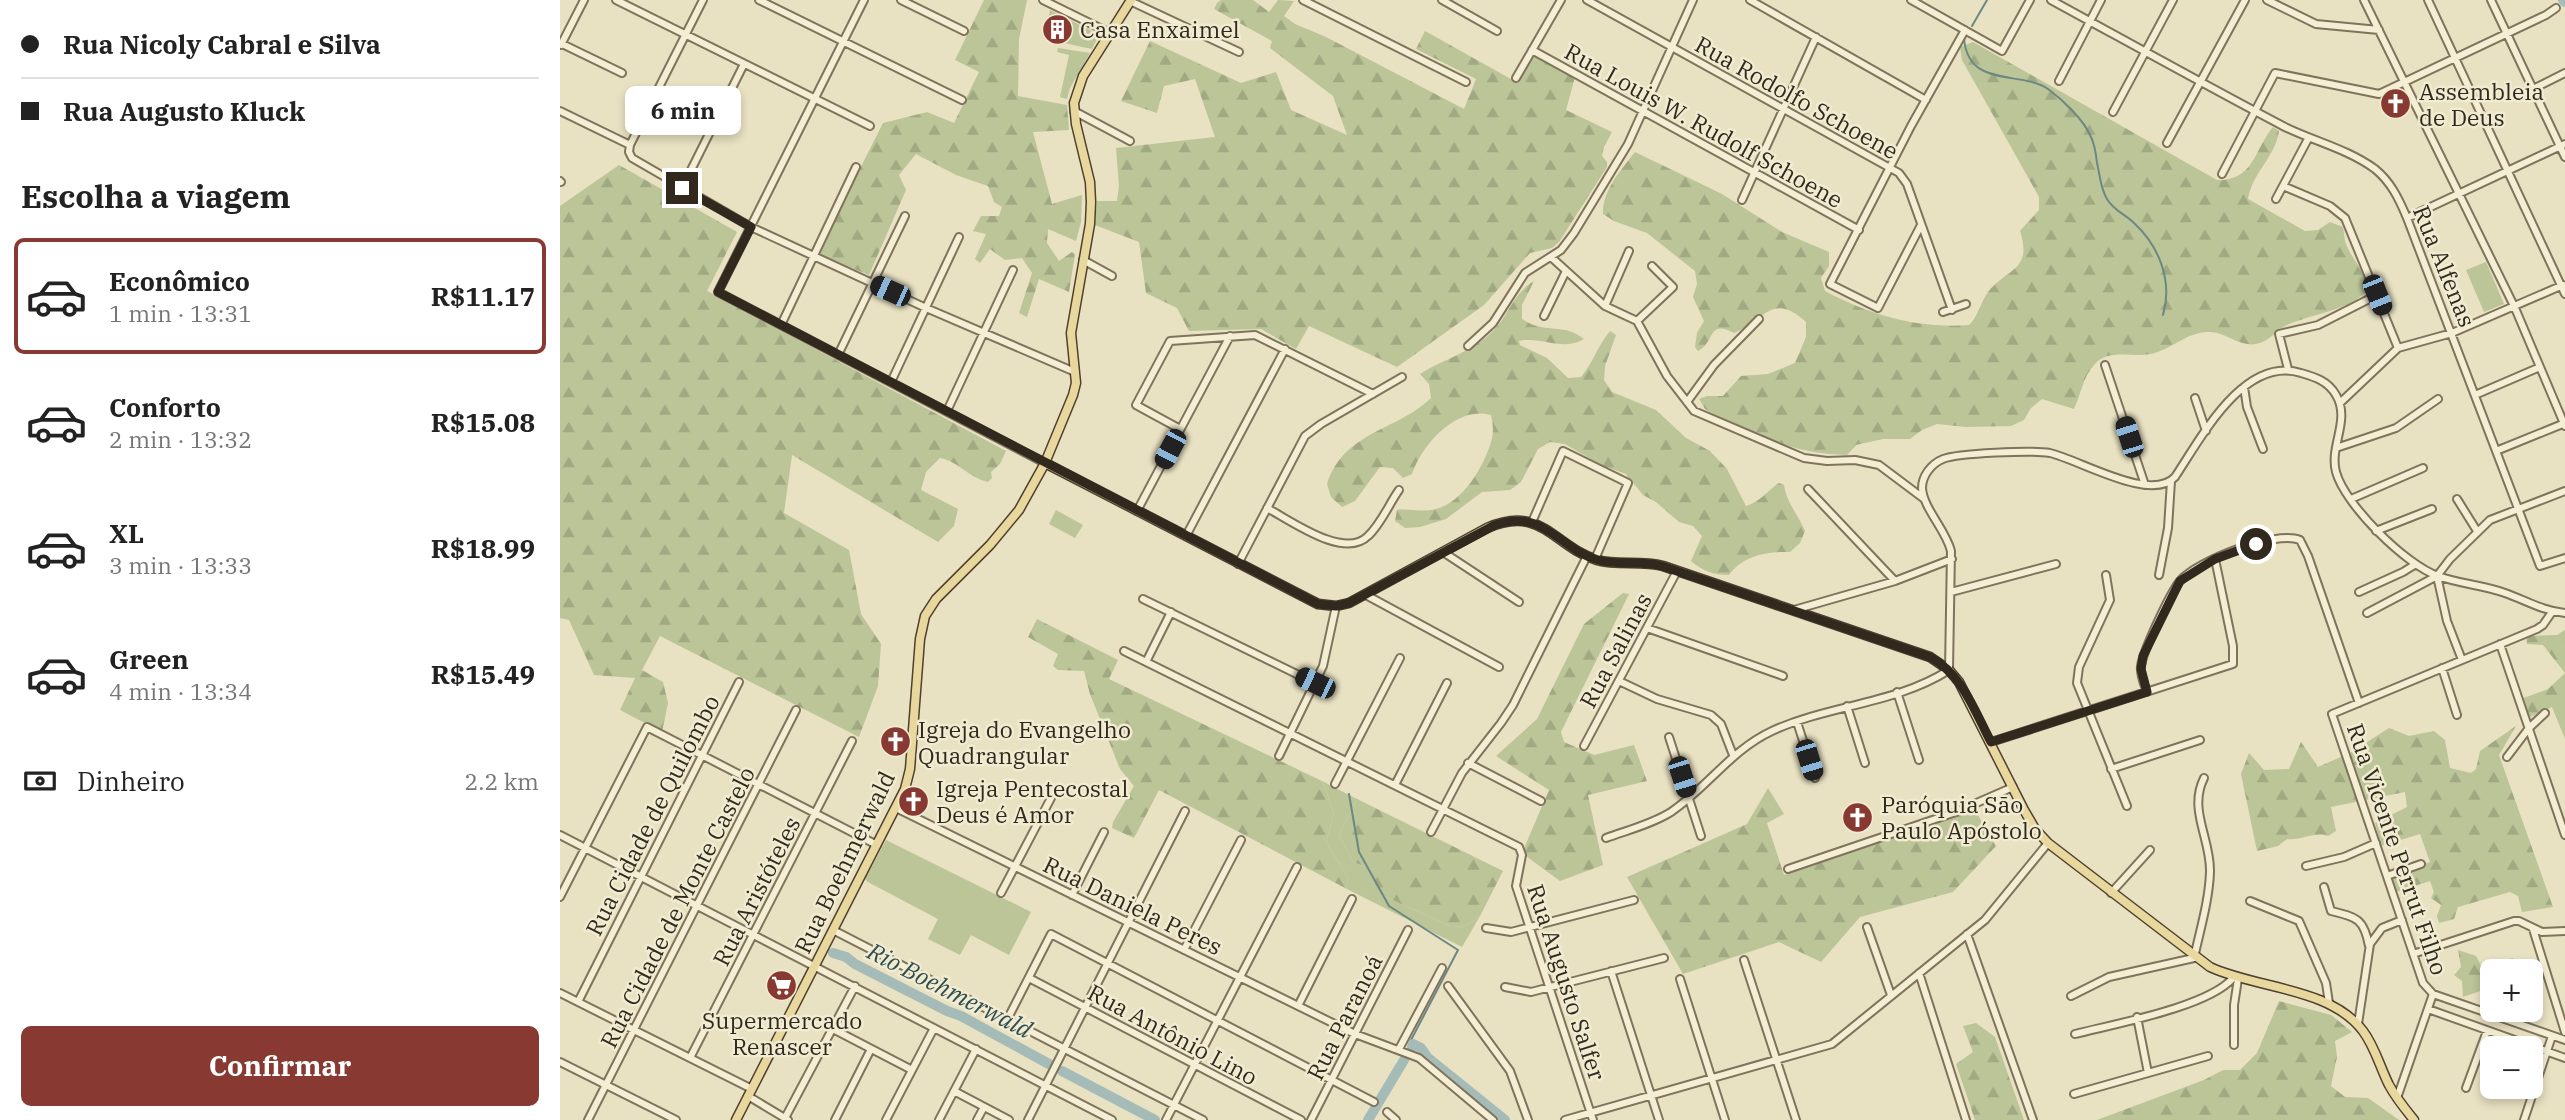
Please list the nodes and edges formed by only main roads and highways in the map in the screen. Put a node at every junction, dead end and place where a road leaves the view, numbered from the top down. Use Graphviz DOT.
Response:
graph roads {
  1 [pos="1131,1"];
  2 [pos="1045,463"];
  3 [pos="736,1120"];
  4 [pos="2414,1120"];
  1 -- 2 [label="main road, Rua Boehmerwald"];
  2 -- 3 [label="main road, Rua Boehmerwald"];
  2 -- 4 [label="main road"];
}
